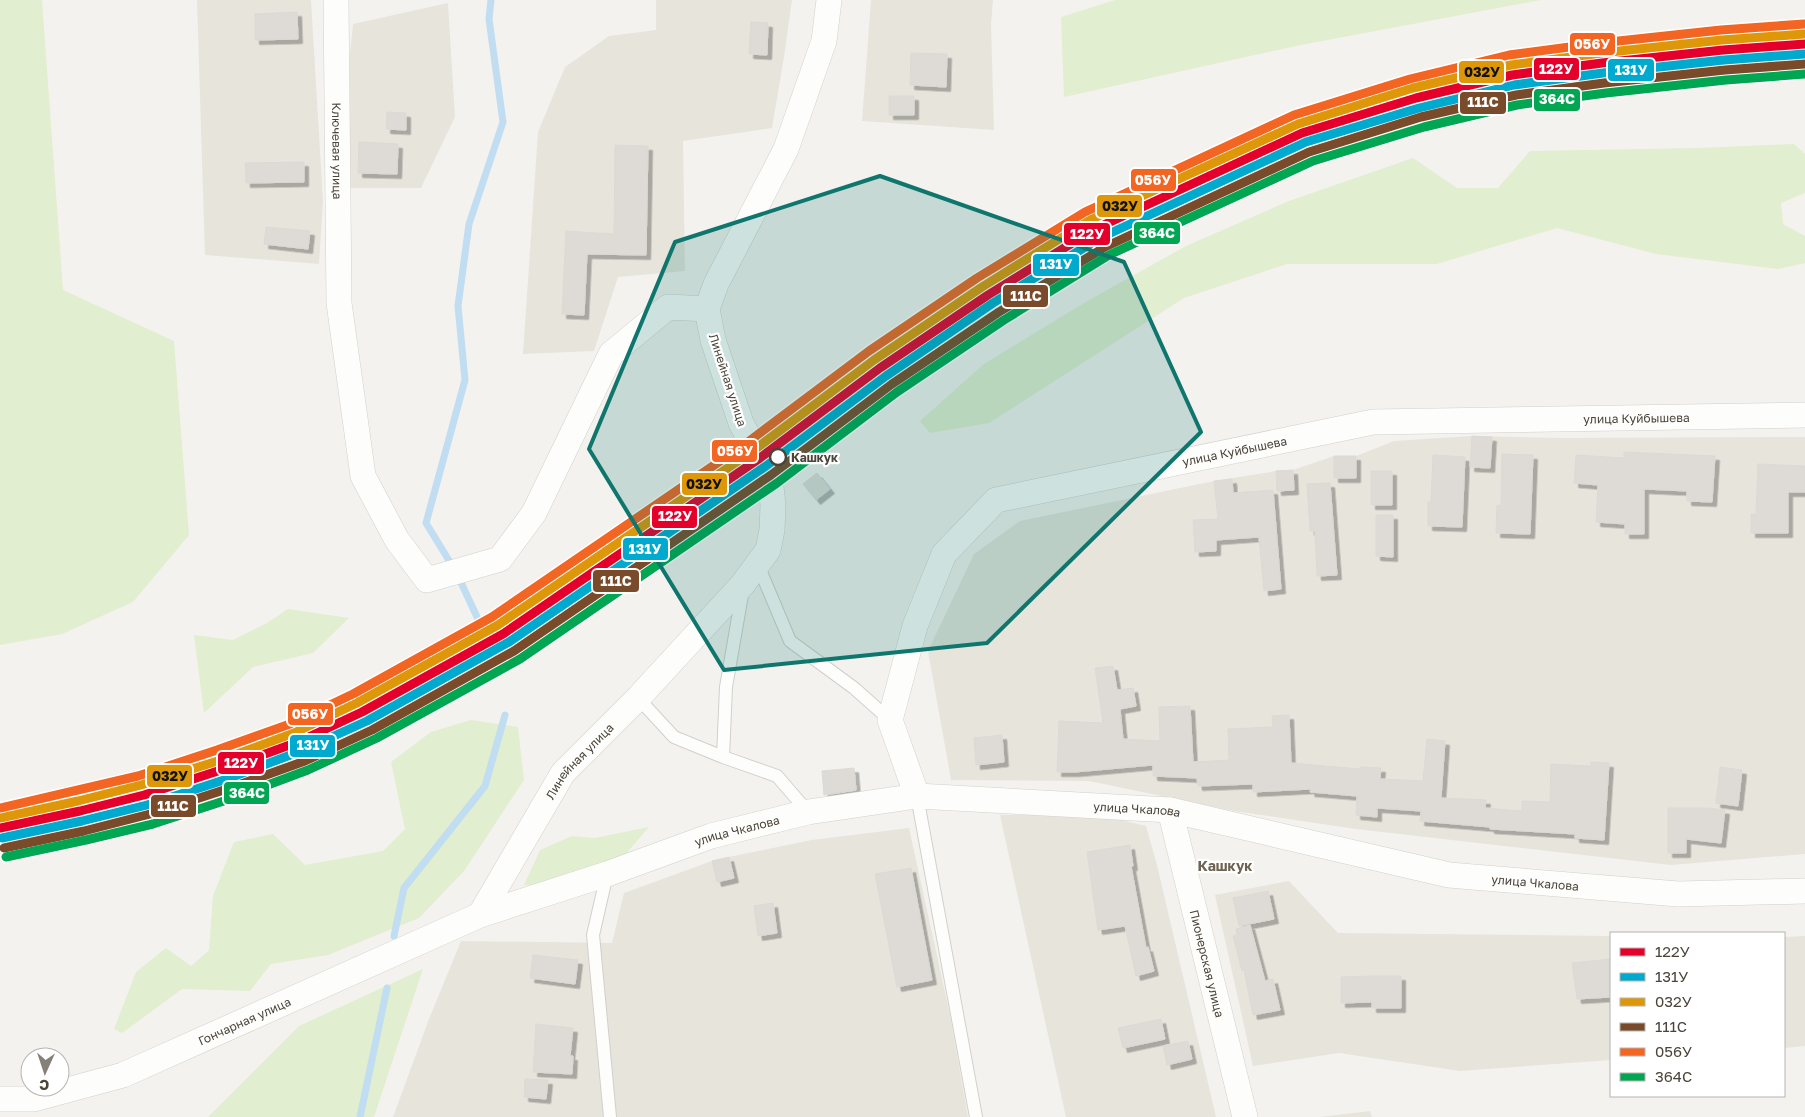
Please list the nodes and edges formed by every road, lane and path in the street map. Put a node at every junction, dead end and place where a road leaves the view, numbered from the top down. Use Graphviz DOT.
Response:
graph roads {
  1 [pos="336,0"];
  2 [pos="830,0"];
  3 [pos="707,308"];
  4 [pos="1805,415"];
  5 [pos="751,575"];
  6 [pos="638,698"];
  7 [pos="890,720"];
  8 [pos="723,757"];
  9 [pos="917,796"];
  10 [pos="1170,810"];
  11 [pos="808,812"];
  12 [pos="607,874"];
  13 [pos="1805,891"];
  14 [pos="480,915"];
  15 [pos="0,1099"];
  16 [pos="610,1117"];
  17 [pos="976,1117"];
  18 [pos="1245,1117"];
  1 -- 3 [label="street, Ключевая улица"];
  2 -- 3 [label="street"];
  3 -- 5 [label="street, Линейная улица"];
  4 -- 7 [label="street, улица Куйбышева"];
  5 -- 6 [label="street, Линейная улица"];
  5 -- 7 [label="lane"];
  5 -- 8 [label="lane"];
  6 -- 8 [label="lane"];
  6 -- 14 [label="street, Линейная улица"];
  7 -- 9 [label="street"];
  8 -- 11 [label="lane"];
  9 -- 10 [label="street, улица Чкалова"];
  9 -- 11 [label="street, улица Чкалова"];
  9 -- 17 [label="lane"];
  10 -- 13 [label="street, улица Чкалова"];
  10 -- 18 [label="street, Пионерская улица"];
  11 -- 12 [label="street, улица Чкалова"];
  12 -- 14 [label="street, улица Чкалова"];
  12 -- 16 [label="lane"];
  14 -- 15 [label="street, Гончарная улица"];
}
